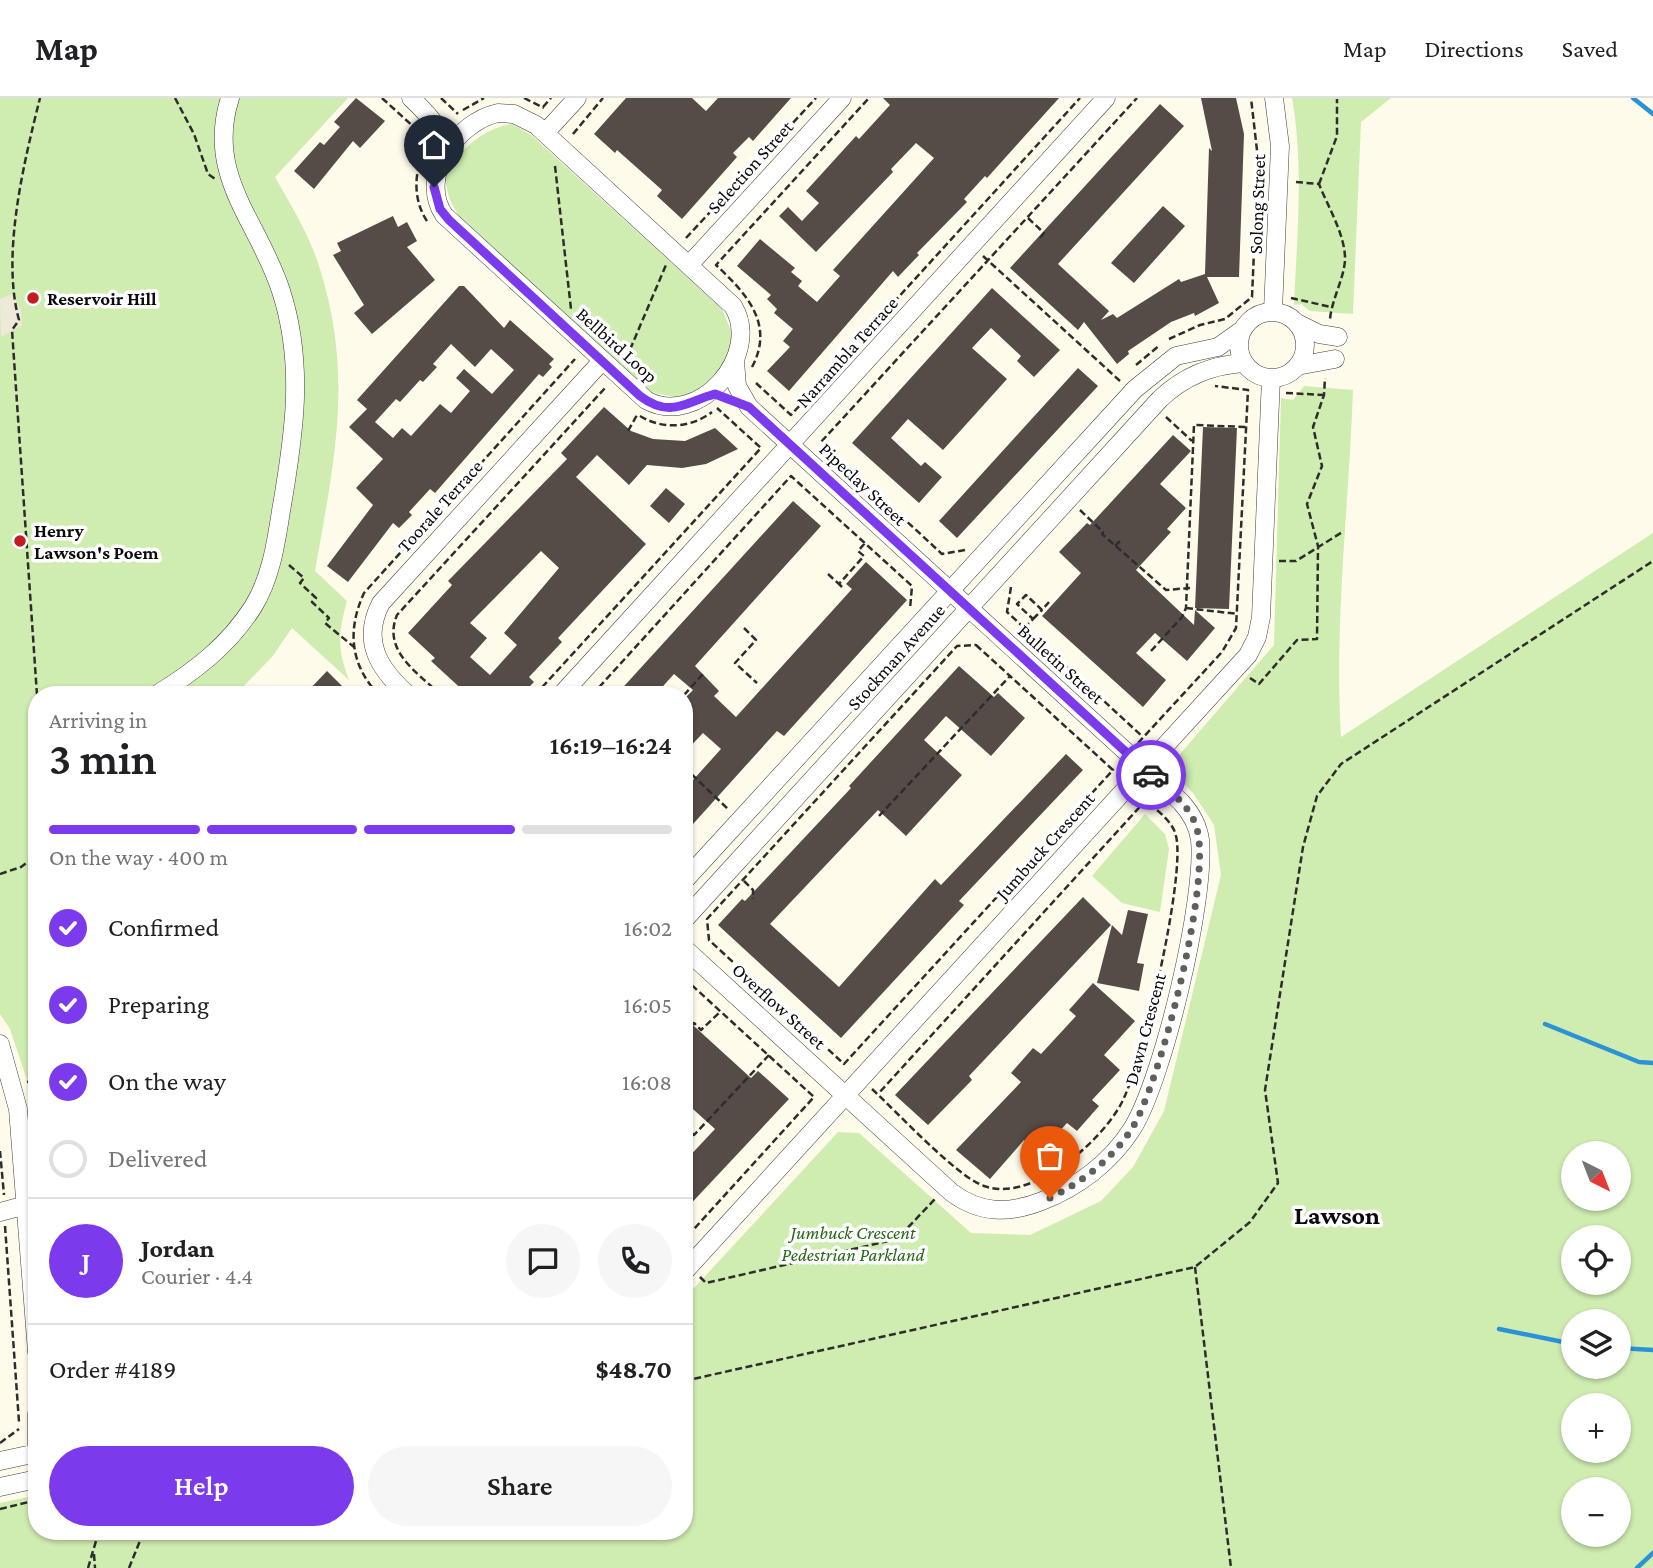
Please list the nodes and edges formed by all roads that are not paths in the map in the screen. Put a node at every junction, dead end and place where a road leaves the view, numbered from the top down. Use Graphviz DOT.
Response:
graph roads {
  1 [pos="230,98"];
  2 [pos="411,98"];
  3 [pos="577,98"];
  4 [pos="842,98"];
  5 [pos="1106,98"];
  6 [pos="1274,98"];
  7 [pos="430,116"];
  8 [pos="475,123"];
  9 [pos="545,133"];
  10 [pos="434,154"];
  11 [pos="689,265"];
  12 [pos="1273,311"];
  13 [pos="1299,324"];
  14 [pos="1242,330"];
  15 [pos="1334,337"];
  16 [pos="1331,359"];
  17 [pos="736,361"];
  18 [pos="1244,363"];
  19 [pos="1297,366"];
  20 [pos="596,367"];
  21 [pos="1271,378"];
  22 [pos="702,398"];
  23 [pos="749,407"];
  24 [pos="790,445"];
  25 [pos="950,591"];
  26 [pos="969,608"];
  27 [pos="169,686"];
  28 [pos="399,686"];
  29 [pos="569,686"];
  30 [pos="1144,769"];
  31 [pos="693,871"];
  32 [pos="693,910"];
  33 [pos="693,956"];
  34 [pos="0,1044"];
  35 [pos="846,1096"];
  36 [pos="26,1205"];
  37 [pos="2,1211"];
  38 [pos="28,1232"];
  39 [pos="693,1262"];
  40 [pos="28,1455"];
  41 [pos="0,1461"];
  42 [pos="28,1481"];
  43 [pos="0,1487"];
  1 -- 27 [label="street"];
  2 -- 7 [label="street"];
  3 -- 9 [label="street"];
  4 -- 11 [label="street, Selection Street"];
  5 -- 24 [label="street, Narrambla Terrace"];
  6 -- 12 [label="street, Solong Street"];
  7 -- 8 [label="street"];
  7 -- 10 [label="street"];
  8 -- 9 [label="street"];
  8 -- 10 [label="street"];
  9 -- 11 [label="street"];
  10 -- 20 [label="street, Bellbird Loop"];
  11 -- 17 [label="street"];
  12 -- 13 [label="street"];
  12 -- 14 [label="street"];
  13 -- 15 [label="street"];
  13 -- 19 [label="street"];
  14 -- 18 [label="street"];
  14 -- 25 [label="street, Stockman Avenue"];
  16 -- 19 [label="street"];
  17 -- 22 [label="street"];
  17 -- 23 [label="street, Pipeclay Street"];
  18 -- 21 [label="street"];
  18 -- 26 [label="street, Stockman Avenue"];
  19 -- 21 [label="street"];
  20 -- 22 [label="street, Bellbird Loop"];
  20 -- 28 [label="street, Toorale Terrace"];
  21 -- 30 [label="street, Jumbuck Crescent"];
  22 -- 23 [label="street, Pipeclay Street"];
  23 -- 24 [label="street, Pipeclay Street"];
  24 -- 25 [label="street, Pipeclay Street"];
  24 -- 29 [label="street, Narrambla Terrace"];
  25 -- 26 [label="street, Bulletin Street"];
  25 -- 31 [label="street, Stockman Avenue"];
  26 -- 30 [label="street, Bulletin Street"];
  26 -- 32 [label="street, Stockman Avenue"];
  30 -- 35 [label="street, Jumbuck Crescent"];
  30 -- 35 [label="street, Dawn Crescent"];
  33 -- 35 [label="street, Overflow Street"];
  34 -- 36 [label="street"];
  35 -- 39 [label="street, Jumbuck Crescent"];
  36 -- 37 [label="street"];
  36 -- 38 [label="street"];
  40 -- 41 [label="street"];
  42 -- 43 [label="street"];
}
